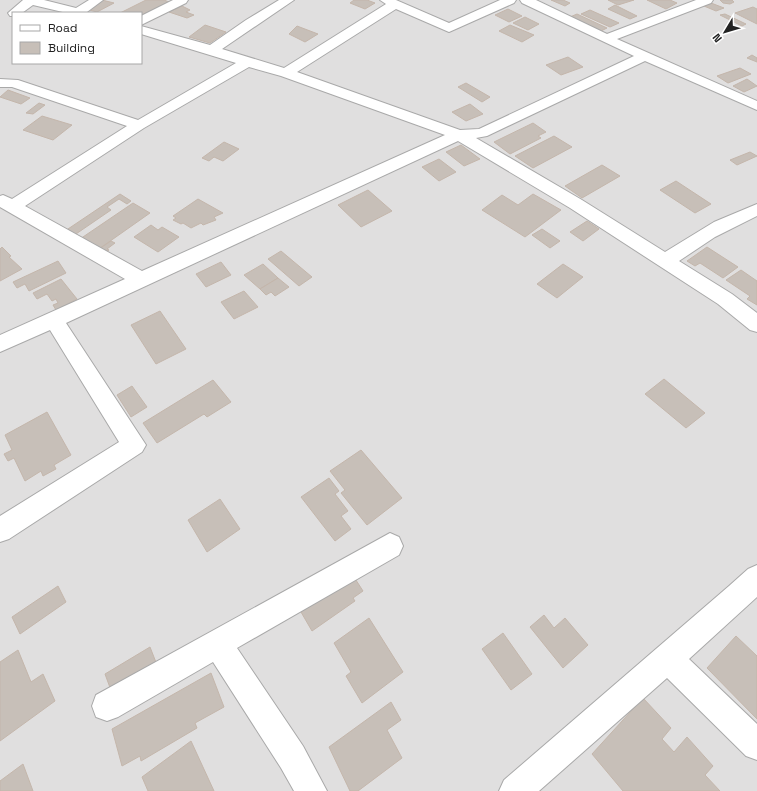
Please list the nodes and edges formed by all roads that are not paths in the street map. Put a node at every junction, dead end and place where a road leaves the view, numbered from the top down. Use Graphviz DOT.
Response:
graph roads {
  1 [pos="30,0"];
  2 [pos="97,0"];
  3 [pos="182,0"];
  4 [pos="288,0"];
  5 [pos="510,0"];
  6 [pos="526,0"];
  7 [pos="706,0"];
  8 [pos="391,2"];
  9 [pos="15,12"];
  10 [pos="80,12"];
  11 [pos="142,20"];
  12 [pos="142,30"];
  13 [pos="606,39"];
  14 [pos="212,50"];
  15 [pos="645,56"];
  16 [pos="247,62"];
  17 [pos="286,73"];
  18 [pos="0,83"];
  19 [pos="757,106"];
  20 [pos="140,124"];
  21 [pos="459,135"];
  22 [pos="6,203"];
  23 [pos="757,210"];
  24 [pos="665,261"];
  25 [pos="140,279"];
  26 [pos="53,319"];
  27 [pos="757,324"];
  28 [pos="0,344"];
  29 [pos="0,530"];
  30 [pos="390,546"];
  31 [pos="757,578"];
  32 [pos="218,644"];
  33 [pos="667,658"];
  34 [pos="107,706"];
  35 [pos="757,745"];
  36 [pos="311,791"];
  37 [pos="515,791"];
  1 -- 9 [label="street"];
  1 -- 10 [label="street"];
  2 -- 10 [label="street"];
  3 -- 11 [label="street"];
  4 -- 14 [label="street"];
  5 -- 8 [label="street"];
  6 -- 13 [label="street"];
  7 -- 13 [label="street"];
  8 -- 17 [label="street"];
  12 -- 14 [label="street"];
  13 -- 15 [label="street"];
  14 -- 16 [label="street"];
  15 -- 19 [label="street"];
  15 -- 21 [label="street"];
  16 -- 17 [label="street"];
  16 -- 20 [label="street"];
  17 -- 21 [label="street"];
  18 -- 20 [label="street"];
  20 -- 22 [label="street"];
  21 -- 24 [label="street"];
  21 -- 25 [label="street"];
  22 -- 25 [label="street"];
  23 -- 24 [label="street"];
  24 -- 27 [label="street"];
  25 -- 26 [label="street"];
  26 -- 28 [label="street"];
  26 -- 29 [label="street"];
  30 -- 32 [label="street"];
  31 -- 33 [label="street"];
  32 -- 34 [label="street"];
  32 -- 36 [label="street"];
  33 -- 35 [label="street"];
  33 -- 37 [label="street"];
}
